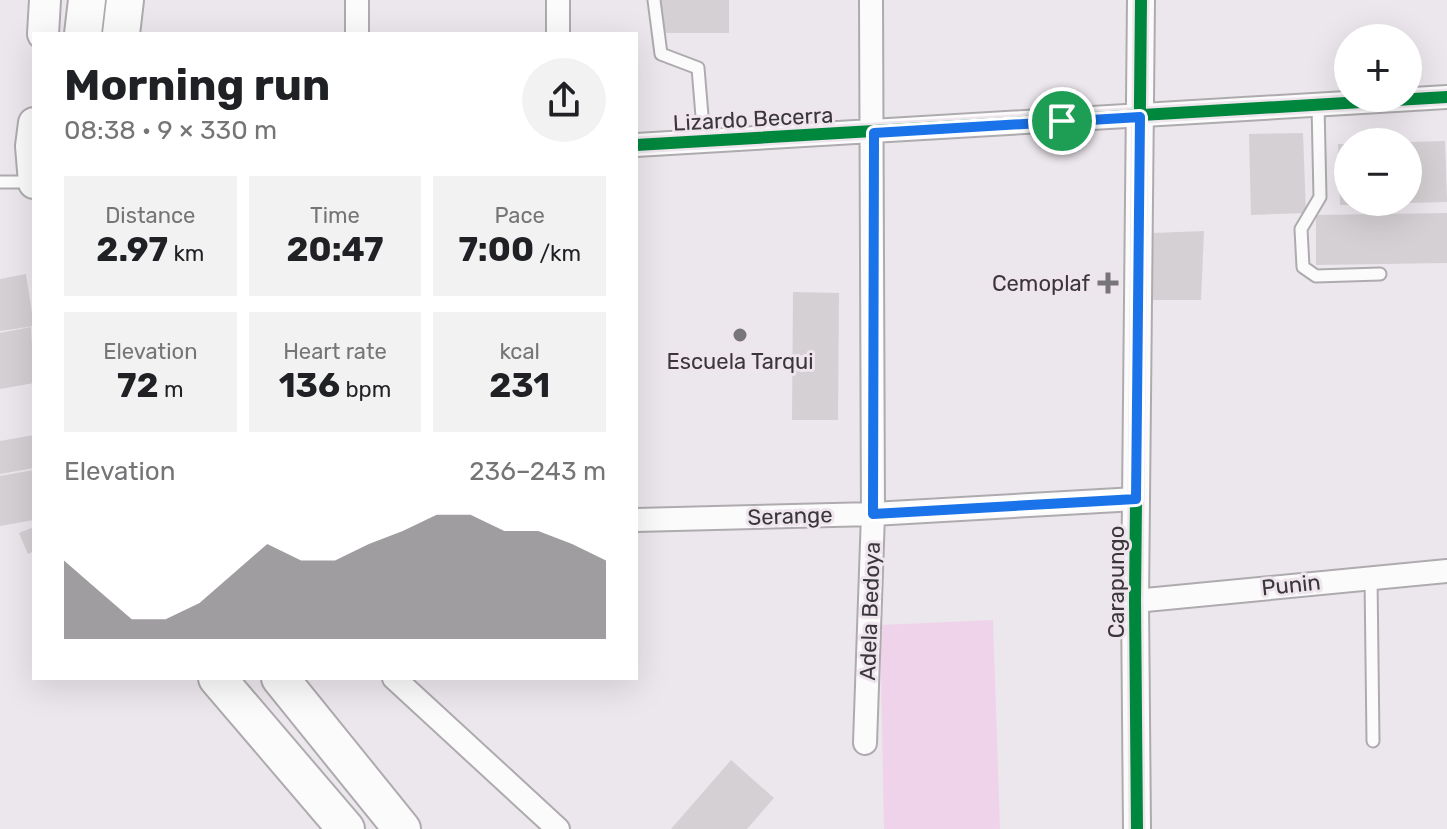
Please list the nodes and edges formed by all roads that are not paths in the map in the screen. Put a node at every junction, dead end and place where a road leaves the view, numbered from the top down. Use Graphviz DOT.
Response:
graph roads {
  1 [pos="45,0"];
  2 [pos="87,0"];
  3 [pos="125,0"];
  4 [pos="357,0"];
  5 [pos="558,0"];
  6 [pos="654,0"];
  7 [pos="871,0"];
  8 [pos="1141,0"];
  9 [pos="43,32"];
  10 [pos="83,32"];
  11 [pos="121,32"];
  12 [pos="357,32"];
  13 [pos="558,32"];
  14 [pos="1447,97"];
  15 [pos="1318,105"];
  16 [pos="1140,117"];
  17 [pos="874,133"];
  18 [pos="704,140"];
  19 [pos="638,145"];
  20 [pos="0,182"];
  21 [pos="32,182"];
  22 [pos="1380,274"];
  23 [pos="1136,499"];
  24 [pos="873,514"];
  25 [pos="638,520"];
  26 [pos="1447,571"];
  27 [pos="1371,576"];
  28 [pos="1135,601"];
  29 [pos="219,680"];
  30 [pos="282,680"];
  31 [pos="396,680"];
  32 [pos="1373,741"];
  33 [pos="865,743"];
  34 [pos="346,829"];
  35 [pos="402,829"];
  36 [pos="558,829"];
  37 [pos="1137,829"];
  1 -- 9 [label="main road"];
  2 -- 10 [label="highway"];
  3 -- 11 [label="highway"];
  4 -- 12 [label="street"];
  5 -- 13 [label="street"];
  6 -- 18 [label="lane"];
  7 -- 17 [label="street, Adela Bedoya"];
  8 -- 16 [label="street, Carapungo"];
  14 -- 15 [label="street, Lizardo Becerra"];
  15 -- 16 [label="street, Lizardo Becerra"];
  15 -- 22 [label="lane"];
  16 -- 17 [label="street, Lizardo Becerra"];
  16 -- 23 [label="street, Carapungo"];
  17 -- 18 [label="street, Lizardo Becerra"];
  17 -- 24 [label="street, Adela Bedoya"];
  18 -- 19 [label="street, Lizardo Becerra"];
  20 -- 21 [label="lane"];
  23 -- 24 [label="street, Serange"];
  23 -- 28 [label="street, Carapungo"];
  24 -- 25 [label="street, Serange"];
  24 -- 33 [label="street, Adela Bedoya"];
  26 -- 27 [label="street, Punin"];
  27 -- 28 [label="street, Punin"];
  27 -- 32 [label="lane"];
  28 -- 37 [label="street, Carapungo"];
  29 -- 34 [label="highway"];
  30 -- 35 [label="highway"];
  31 -- 36 [label="street"];
}
